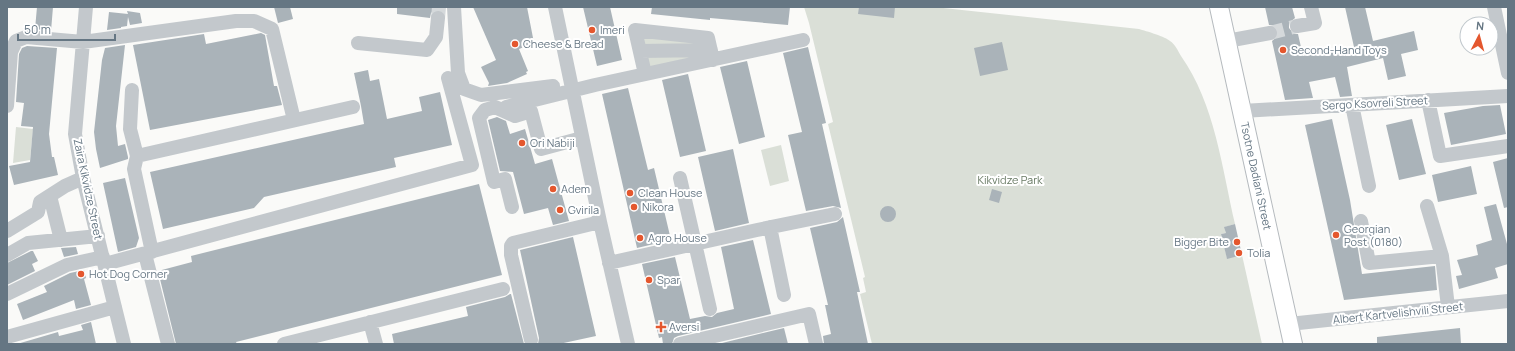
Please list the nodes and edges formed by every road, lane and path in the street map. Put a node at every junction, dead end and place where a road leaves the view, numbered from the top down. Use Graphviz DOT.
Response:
graph roads {
  1 [pos="454,7"];
  2 [pos="555,7"];
  3 [pos="1219,7"];
  4 [pos="1311,7"];
  5 [pos="1494,7"];
  6 [pos="88,8"];
  7 [pos="438,18"];
  8 [pos="1297,26"];
  9 [pos="1270,33"];
  10 [pos="669,34"];
  11 [pos="803,40"];
  12 [pos="1227,41"];
  13 [pos="83,42"];
  14 [pos="358,43"];
  15 [pos="640,51"];
  16 [pos="670,51"];
  17 [pos="712,55"];
  18 [pos="670,69"];
  19 [pos="1508,73"];
  20 [pos="645,74"];
  21 [pos="448,78"];
  22 [pos="572,86"];
  23 [pos="8,87"];
  24 [pos="132,90"];
  25 [pos="1508,96"];
  26 [pos="1428,100"];
  27 [pos="1352,105"];
  28 [pos="7,106"];
  29 [pos="353,107"];
  30 [pos="506,107"];
  31 [pos="1242,112"];
  32 [pos="294,120"];
  33 [pos="582,138"];
  34 [pos="1508,146"];
  35 [pos="137,156"];
  36 [pos="83,178"];
  37 [pos="680,178"];
  38 [pos="1369,186"];
  39 [pos="50,196"];
  40 [pos="1427,206"];
  41 [pos="512,208"];
  42 [pos="835,214"];
  43 [pos="1361,221"];
  44 [pos="600,222"];
  45 [pos="770,227"];
  46 [pos="7,231"];
  47 [pos="98,236"];
  48 [pos="62,240"];
  49 [pos="695,243"];
  50 [pos="149,253"];
  51 [pos="7,255"];
  52 [pos="1442,256"];
  53 [pos="104,261"];
  54 [pos="609,263"];
  55 [pos="503,289"];
  56 [pos="7,294"];
  57 [pos="784,295"];
  58 [pos="1508,301"];
  59 [pos="115,307"];
  60 [pos="1448,307"];
  61 [pos="710,309"];
  62 [pos="370,322"];
  63 [pos="1289,324"];
  64 [pos="7,337"];
  65 [pos="531,340"];
  66 [pos="124,344"];
  67 [pos="168,344"];
  68 [pos="284,344"];
  69 [pos="376,344"];
  70 [pos="628,344"];
  71 [pos="680,344"];
  72 [pos="816,344"];
  73 [pos="1293,344"];
  1 -- 22 [label="street"];
  2 -- 22 [label="street"];
  3 -- 12 [label="main road, Tsotne Dadiani Street"];
  4 -- 8 [label="street"];
  5 -- 19 [label="street"];
  6 -- 13 [label="street, Zaira Kikvidze Street"];
  7 -- 14 [label="street"];
  9 -- 12 [label="street"];
  10 -- 15 [label="street"];
  10 -- 16 [label="street"];
  10 -- 17 [label="street"];
  11 -- 17 [label="street"];
  12 -- 31 [label="main road, Tsotne Dadiani Street"];
  13 -- 23 [label="street"];
  13 -- 32 [label="street"];
  13 -- 36 [label="street, Zaira Kikvidze Street"];
  15 -- 16 [label="street"];
  15 -- 20 [label="street"];
  16 -- 17 [label="street"];
  16 -- 18 [label="street"];
  17 -- 18 [label="street"];
  18 -- 20 [label="street"];
  20 -- 22 [label="street"];
  21 -- 50 [label="street"];
  22 -- 30 [label="street"];
  22 -- 33 [label="street"];
  23 -- 28 [label="street"];
  24 -- 35 [label="street"];
  25 -- 26 [label="street, Sergo Ksovreli Street"];
  26 -- 27 [label="street, Sergo Ksovreli Street"];
  26 -- 34 [label="street"];
  27 -- 31 [label="street, Sergo Ksovreli Street"];
  27 -- 38 [label="street"];
  29 -- 32 [label="street"];
  31 -- 63 [label="main road, Tsotne Dadiani Street"];
  32 -- 35 [label="street"];
  33 -- 41 [label="street"];
  33 -- 44 [label="street"];
  35 -- 50 [label="street"];
  36 -- 39 [label="street"];
  36 -- 47 [label="street, Zaira Kikvidze Street"];
  37 -- 49 [label="street"];
  39 -- 46 [label="street"];
  39 -- 48 [label="street"];
  40 -- 52 [label="street"];
  42 -- 45 [label="street"];
  43 -- 52 [label="street"];
  44 -- 54 [label="street"];
  44 -- 65 [label="street"];
  45 -- 49 [label="street"];
  45 -- 57 [label="street"];
  47 -- 48 [label="street"];
  47 -- 53 [label="street, Zaira Kikvidze Street"];
  48 -- 51 [label="street"];
  49 -- 54 [label="street"];
  49 -- 61 [label="street"];
  50 -- 53 [label="street"];
  50 -- 67 [label="street"];
  52 -- 60 [label="street"];
  53 -- 56 [label="street"];
  53 -- 59 [label="street, Zaira Kikvidze Street"];
  54 -- 70 [label="street"];
  55 -- 62 [label="street"];
  58 -- 60 [label="street, Albert Kartvelishvili Street"];
  59 -- 64 [label="street"];
  59 -- 66 [label="street, Zaira Kikvidze Street"];
  60 -- 63 [label="street, Albert Kartvelishvili Street"];
  62 -- 68 [label="street"];
  62 -- 69 [label="street"];
  63 -- 73 [label="main road, Tsotne Dadiani Street"];
  71 -- 72 [label="street"];
}
